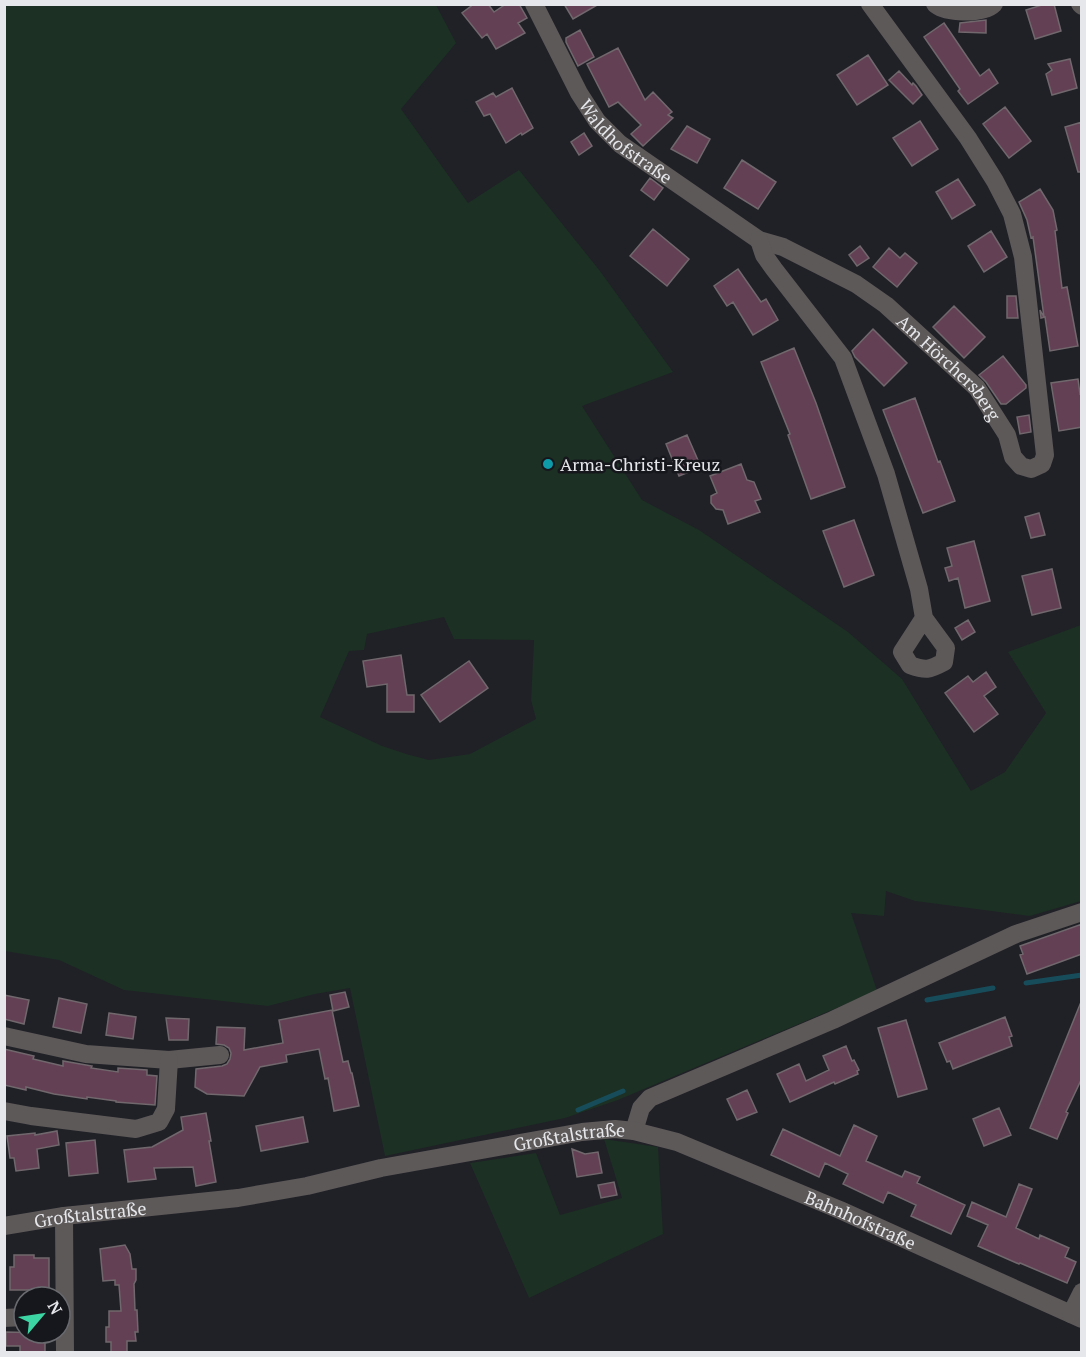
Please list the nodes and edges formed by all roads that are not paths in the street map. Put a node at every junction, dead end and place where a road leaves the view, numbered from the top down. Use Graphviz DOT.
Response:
graph roads {
  1 [pos="534,4"];
  2 [pos="870,4"];
  3 [pos="935,4"];
  4 [pos="994,4"];
  5 [pos="759,240"];
  6 [pos="924,618"];
  7 [pos="1082,912"];
  8 [pos="4,1036"];
  9 [pos="220,1055"];
  10 [pos="169,1060"];
  11 [pos="4,1111"];
  12 [pos="634,1131"];
  13 [pos="64,1216"];
  14 [pos="4,1226"];
  15 [pos="63,1285"];
  16 [pos="1082,1292"];
  17 [pos="1076,1316"];
  1 -- 5 [label="street, Waldhofstraße"];
  2 -- 5 [label="street, Am Hörchersberg"];
  3 -- 4 [label="street"];
  5 -- 6 [label="street"];
  7 -- 12 [label="street, Großtalstraße"];
  8 -- 10 [label="street"];
  9 -- 10 [label="street"];
  10 -- 11 [label="street"];
  12 -- 13 [label="street, Großtalstraße"];
  12 -- 17 [label="street, Bahnhofstraße"];
  13 -- 14 [label="street, Großtalstraße"];
  13 -- 15 [label="street"];
  16 -- 17 [label="street"];
}
